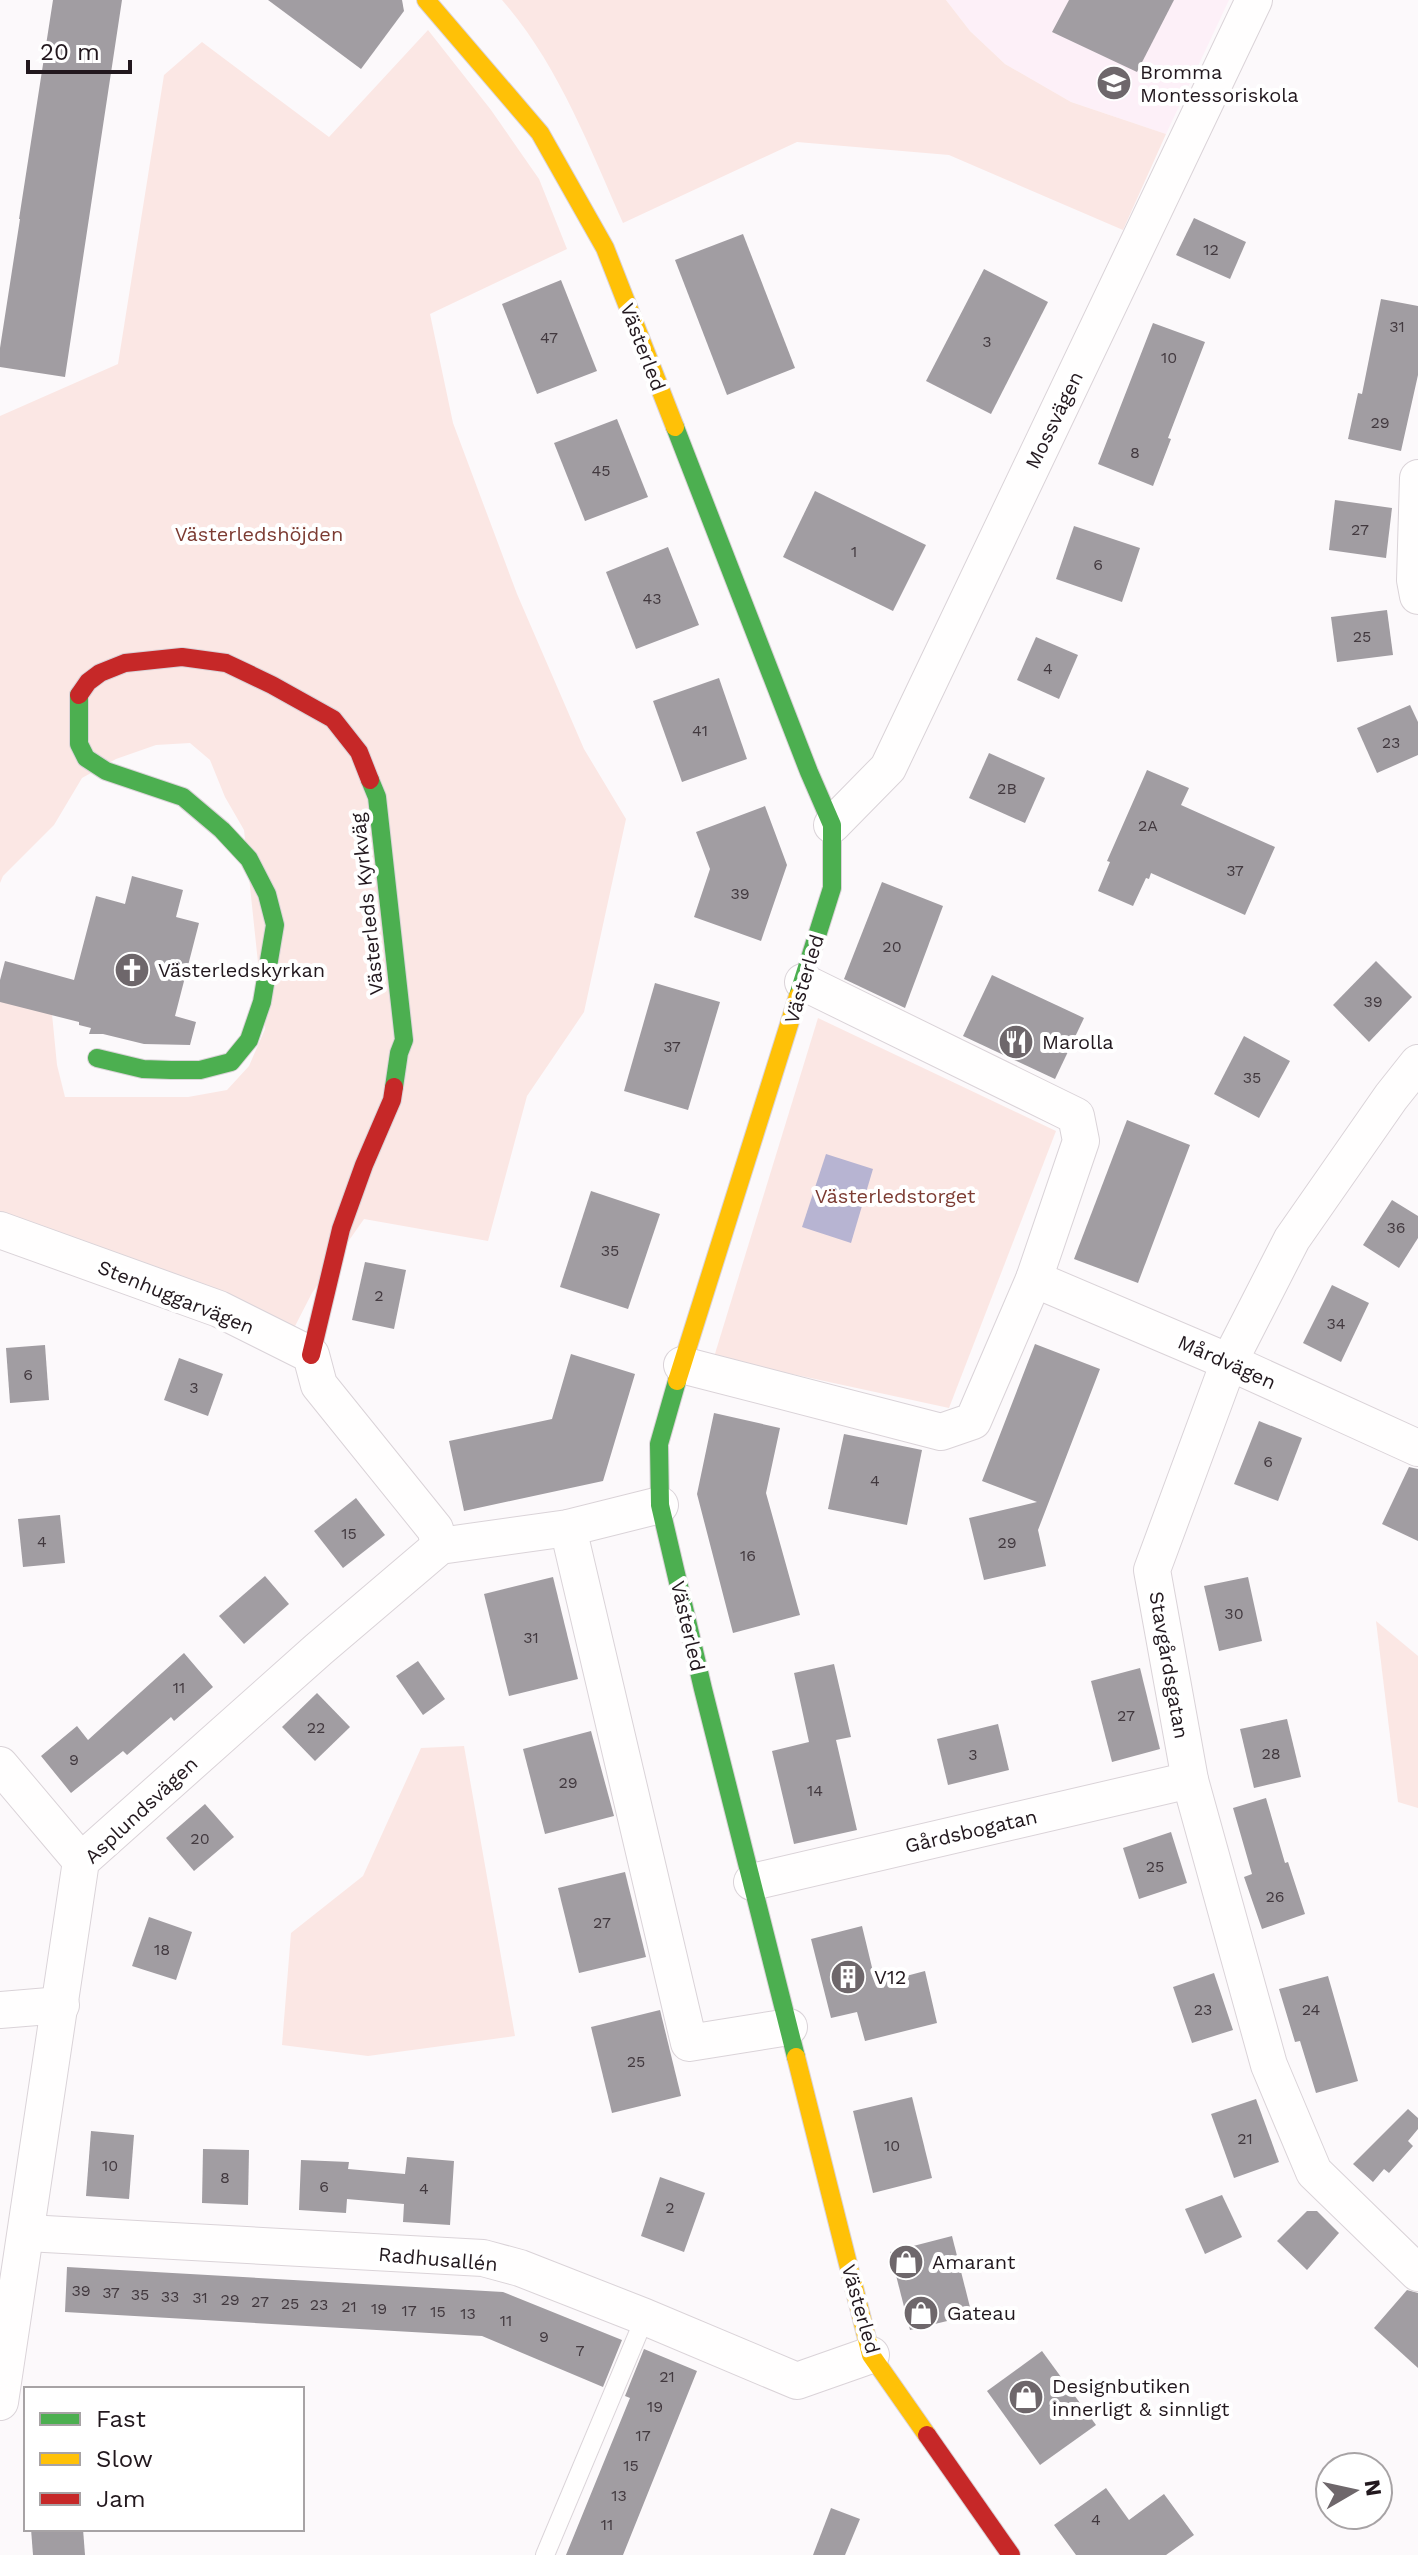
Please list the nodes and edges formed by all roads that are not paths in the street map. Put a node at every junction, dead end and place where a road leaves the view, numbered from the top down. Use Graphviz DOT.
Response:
graph roads {
  1 [pos="426,0"];
  2 [pos="1254,0"];
  3 [pos="1418,478"];
  4 [pos="1418,596"];
  5 [pos="832,825"];
  6 [pos="803,982"];
  7 [pos="97,1058"];
  8 [pos="1418,1063"];
  9 [pos="0,1230"];
  10 [pos="1034,1279"];
  11 [pos="311,1355"];
  12 [pos="1229,1362"];
  13 [pos="682,1365"];
  14 [pos="1418,1448"];
  15 [pos="660,1505"];
  16 [pos="568,1528"];
  17 [pos="440,1546"];
  18 [pos="0,1765"];
  19 [pos="1190,1780"];
  20 [pos="81,1861"];
  21 [pos="752,1882"];
  22 [pos="61,2005"];
  23 [pos="0,2010"];
  24 [pos="789,2027"];
  25 [pos="27,2233"];
  26 [pos="1418,2273"];
  27 [pos="645,2317"];
  28 [pos="871,2355"];
  29 [pos="0,2402"];
  30 [pos="545,2555"];
  31 [pos="1011,2555"];
  1 -- 5 [label="street, Västerled"];
  2 -- 5 [label="street, Mossvägen"];
  3 -- 4 [label="street"];
  5 -- 6 [label="street, Västerled"];
  6 -- 10 [label="street"];
  6 -- 13 [label="street, Västerled"];
  7 -- 11 [label="street, Västerleds Kyrkväg"];
  8 -- 12 [label="street, Stavgårdsgatan"];
  9 -- 11 [label="street, Stenhuggarvägen"];
  10 -- 12 [label="street, Mårdvägen"];
  10 -- 13 [label="street"];
  11 -- 17 [label="street"];
  12 -- 14 [label="street, Mårdvägen"];
  12 -- 19 [label="street, Stavgårdsgatan"];
  13 -- 15 [label="street, Västerled"];
  15 -- 16 [label="street"];
  15 -- 21 [label="street, Västerled"];
  16 -- 17 [label="street"];
  16 -- 24 [label="street"];
  17 -- 20 [label="street, Asplundsvägen"];
  18 -- 20 [label="street"];
  19 -- 21 [label="street, Gårdsbogatan"];
  19 -- 26 [label="street, Stavgårdsgatan"];
  20 -- 22 [label="street, Asplundsvägen"];
  21 -- 24 [label="street, Västerled"];
  22 -- 23 [label="street"];
  22 -- 25 [label="street, Asplundsvägen"];
  24 -- 28 [label="street, Västerled"];
  25 -- 27 [label="street, Radhusallén"];
  25 -- 29 [label="street, Asplundsvägen"];
  27 -- 28 [label="street, Radhusallén"];
  27 -- 30 [label="lane"];
  28 -- 31 [label="street, Västerled"];
}
